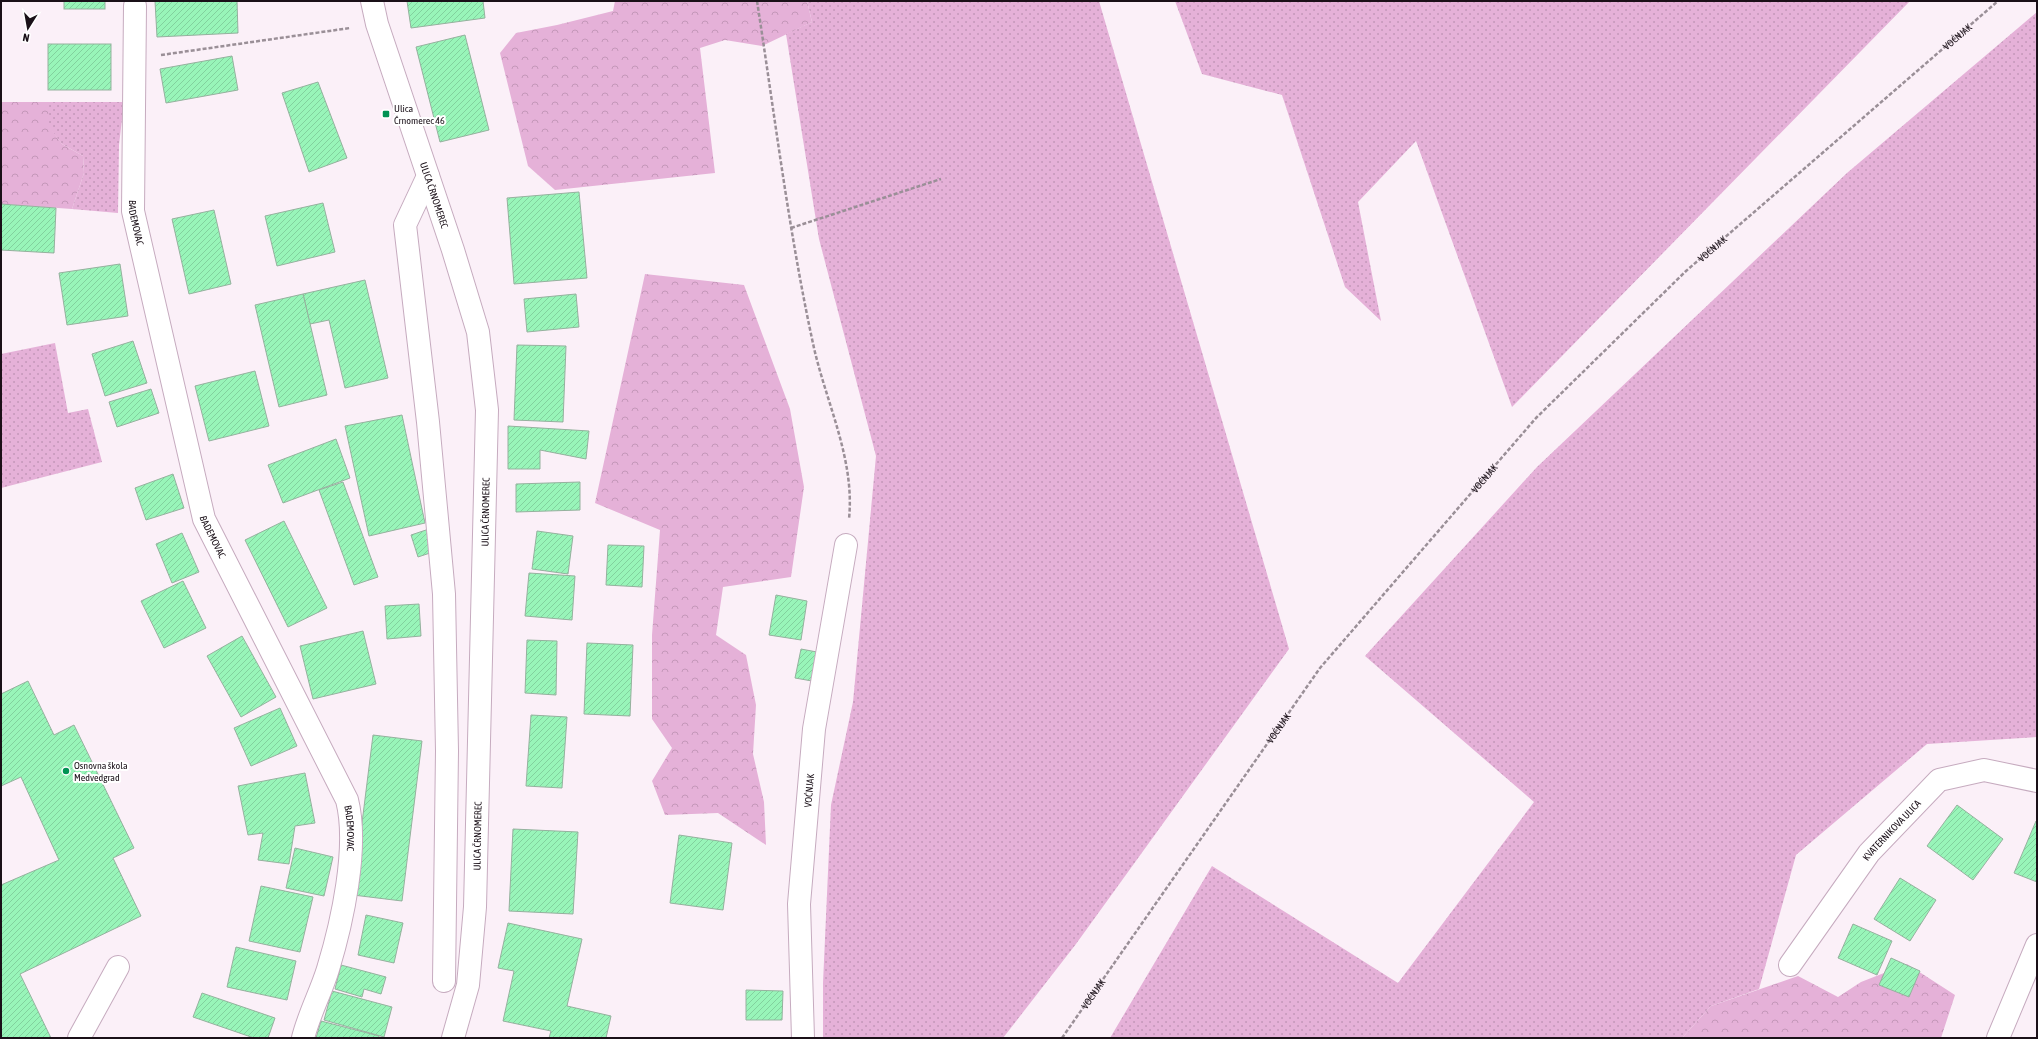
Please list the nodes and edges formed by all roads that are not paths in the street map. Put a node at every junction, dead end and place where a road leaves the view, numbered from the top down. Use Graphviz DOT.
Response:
graph roads {
  1 [pos="372,1"];
  2 [pos="135,6"];
  3 [pos="428,176"];
  4 [pos="846,545"];
  5 [pos="2037,780"];
  6 [pos="2037,945"];
  7 [pos="1790,965"];
  8 [pos="118,967"];
  9 [pos="444,981"];
  10 [pos="79,1038"];
  11 [pos="303,1038"];
  12 [pos="453,1038"];
  13 [pos="803,1038"];
  14 [pos="1998,1038"];
  1 -- 3 [label="street, ULICA ČRNOMEREC"];
  2 -- 11 [label="street, BADEMOVAC"];
  3 -- 9 [label="street"];
  3 -- 12 [label="street, ULICA ČRNOMEREC"];
  4 -- 13 [label="street, VOĆNJAK"];
  5 -- 7 [label="street, KVATERNIKOVA ULICA"];
  6 -- 14 [label="street"];
  8 -- 10 [label="street"];
}
